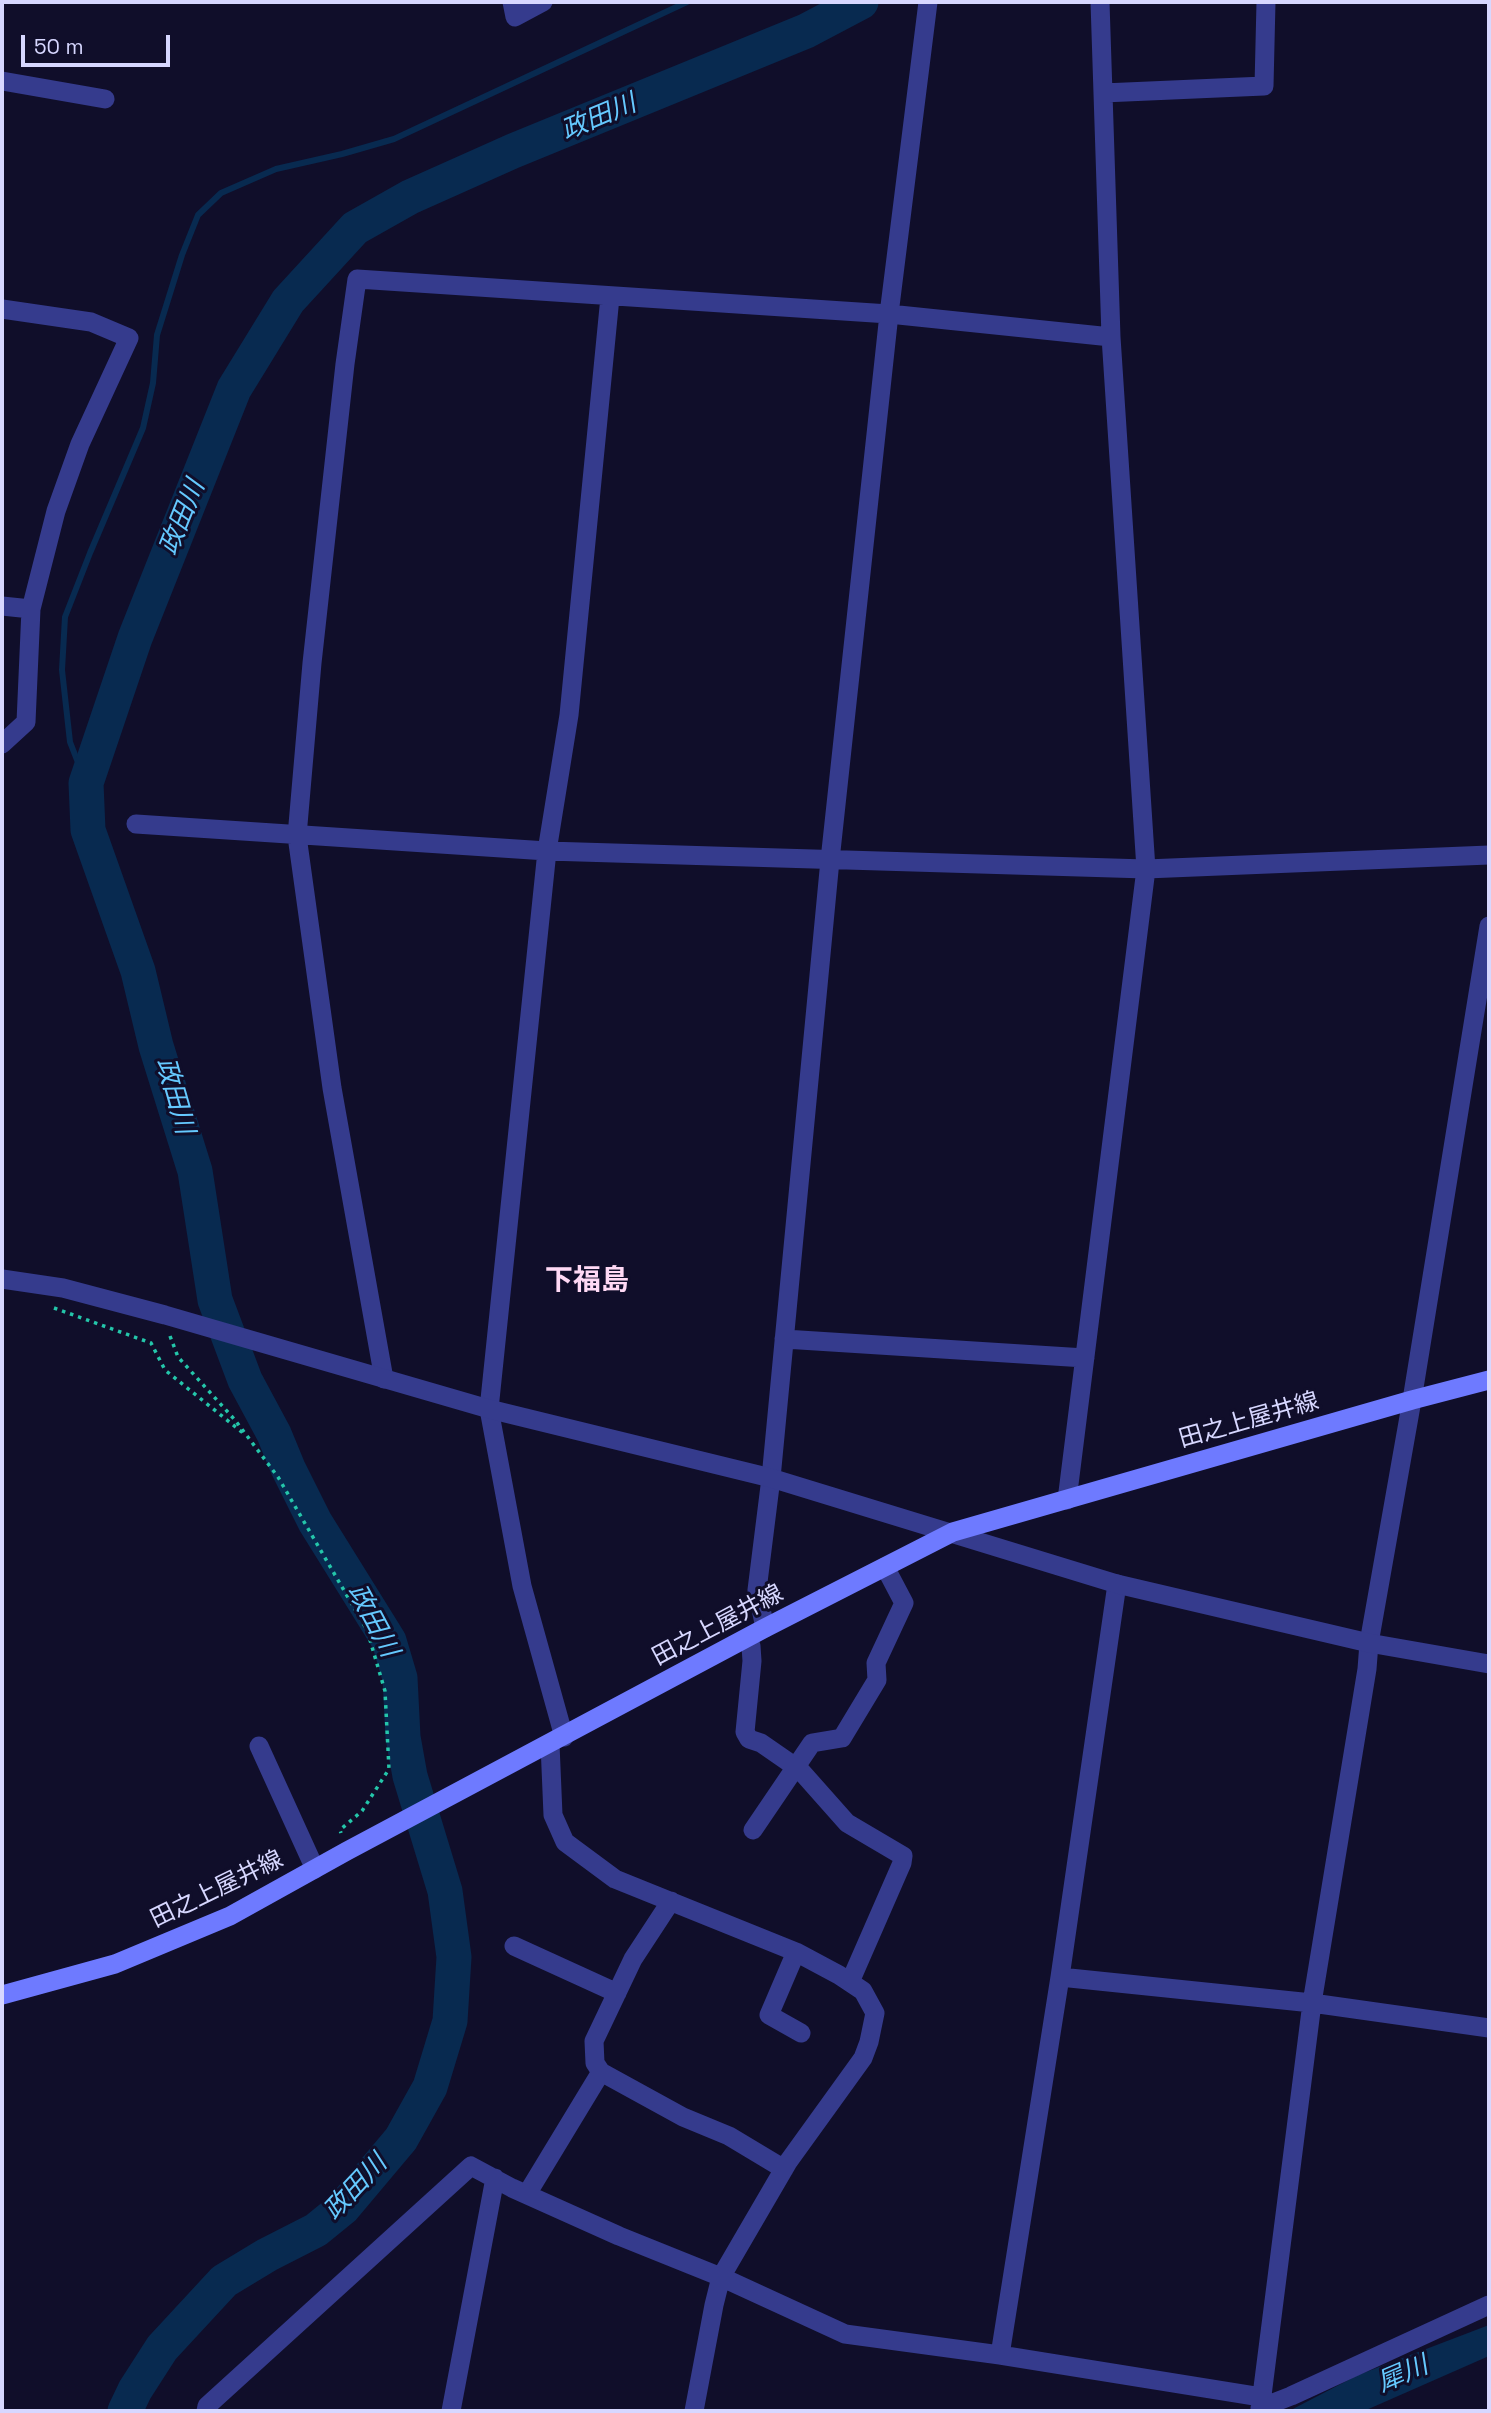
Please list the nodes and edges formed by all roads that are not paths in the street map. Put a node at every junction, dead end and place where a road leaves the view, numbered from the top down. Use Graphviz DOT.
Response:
graph roads {
  1 [pos="512,2"];
  2 [pos="543,2"];
  3 [pos="928,2"];
  4 [pos="1100,2"];
  5 [pos="1266,2"];
  6 [pos="2,81"];
  7 [pos="1103,93"];
  8 [pos="105,99"];
  9 [pos="610,297"];
  10 [pos="2,309"];
  11 [pos="889,314"];
  12 [pos="1111,337"];
  13 [pos="2,606"];
  14 [pos="31,609"];
  15 [pos="2,744"];
  16 [pos="136,824"];
  17 [pos="297,836"];
  18 [pos="547,851"];
  19 [pos="1489,855"];
  20 [pos="830,860"];
  21 [pos="1146,869"];
  22 [pos="1489,926"];
  23 [pos="2,1279"];
  24 [pos="784,1339"];
  25 [pos="1085,1358"];
  26 [pos="384,1379"];
  27 [pos="1489,1380"];
  28 [pos="1412,1400"];
  29 [pos="489,1409"];
  30 [pos="771,1478"];
  31 [pos="1067,1500"];
  32 [pos="953,1532"];
  33 [pos="885,1567"];
  34 [pos="1117,1584"];
  35 [pos="765,1628"];
  36 [pos="748,1638"];
  37 [pos="1369,1643"];
  38 [pos="1489,1664"];
  39 [pos="557,1741"];
  40 [pos="259,1746"];
  41 [pos="796,1768"];
  42 [pos="753,1830"];
  43 [pos="315,1869"];
  44 [pos="671,1901"];
  45 [pos="514,1946"];
  46 [pos="796,1952"];
  47 [pos="1060,1977"];
  48 [pos="850,1982"];
  49 [pos="617,1993"];
  50 [pos="2,1995"];
  51 [pos="1312,2003"];
  52 [pos="1489,2028"];
  53 [pos="801,2033"];
  54 [pos="601,2072"];
  55 [pos="784,2169"];
  56 [pos="495,2178"];
  57 [pos="527,2194"];
  58 [pos="721,2277"];
  59 [pos="1489,2305"];
  60 [pos="1000,2355"];
  61 [pos="1260,2405"];
  62 [pos="206,2411"];
  63 [pos="451,2411"];
  64 [pos="694,2411"];
  1 -- 2 [label="street"];
  3 -- 11 [label="street"];
  4 -- 7 [label="street"];
  5 -- 7 [label="street"];
  6 -- 8 [label="street"];
  7 -- 12 [label="street"];
  9 -- 11 [label="street"];
  9 -- 17 [label="street"];
  9 -- 18 [label="street"];
  10 -- 14 [label="street"];
  11 -- 12 [label="street"];
  11 -- 20 [label="street"];
  12 -- 21 [label="street"];
  13 -- 14 [label="street"];
  14 -- 15 [label="street"];
  16 -- 17 [label="street"];
  17 -- 18 [label="street"];
  17 -- 26 [label="street"];
  18 -- 20 [label="street"];
  18 -- 29 [label="street"];
  19 -- 21 [label="street"];
  20 -- 21 [label="street"];
  20 -- 24 [label="street"];
  21 -- 25 [label="street"];
  22 -- 28 [label="street"];
  23 -- 26 [label="street"];
  24 -- 25 [label="street"];
  24 -- 30 [label="street"];
  25 -- 31 [label="street"];
  26 -- 29 [label="street"];
  27 -- 28 [label="main road, 田之上屋井線"];
  28 -- 31 [label="main road, 田之上屋井線"];
  28 -- 37 [label="street"];
  29 -- 30 [label="street"];
  29 -- 39 [label="street"];
  30 -- 32 [label="street"];
  30 -- 35 [label="street"];
  31 -- 32 [label="main road, 田之上屋井線"];
  32 -- 33 [label="main road, 田之上屋井線"];
  32 -- 34 [label="street"];
  33 -- 35 [label="main road, 田之上屋井線"];
  33 -- 41 [label="street"];
  34 -- 37 [label="street"];
  34 -- 47 [label="street"];
  35 -- 36 [label="main road, 田之上屋井線"];
  36 -- 39 [label="main road, 田之上屋井線"];
  36 -- 41 [label="street"];
  37 -- 38 [label="street"];
  37 -- 51 [label="street"];
  39 -- 43 [label="main road, 田之上屋井線"];
  39 -- 44 [label="street"];
  40 -- 43 [label="street"];
  41 -- 42 [label="street"];
  41 -- 48 [label="street"];
  43 -- 50 [label="main road, 田之上屋井線"];
  44 -- 46 [label="street"];
  44 -- 49 [label="street"];
  45 -- 49 [label="street"];
  46 -- 48 [label="street"];
  46 -- 53 [label="street"];
  47 -- 51 [label="street"];
  47 -- 60 [label="street"];
  48 -- 55 [label="street"];
  49 -- 54 [label="street"];
  51 -- 52 [label="street"];
  51 -- 61 [label="street"];
  54 -- 55 [label="street"];
  54 -- 57 [label="street"];
  55 -- 58 [label="street"];
  56 -- 57 [label="street"];
  56 -- 62 [label="street"];
  56 -- 63 [label="street"];
  57 -- 58 [label="street"];
  58 -- 60 [label="street"];
  58 -- 64 [label="street"];
  59 -- 61 [label="street"];
  60 -- 61 [label="street"];
}
